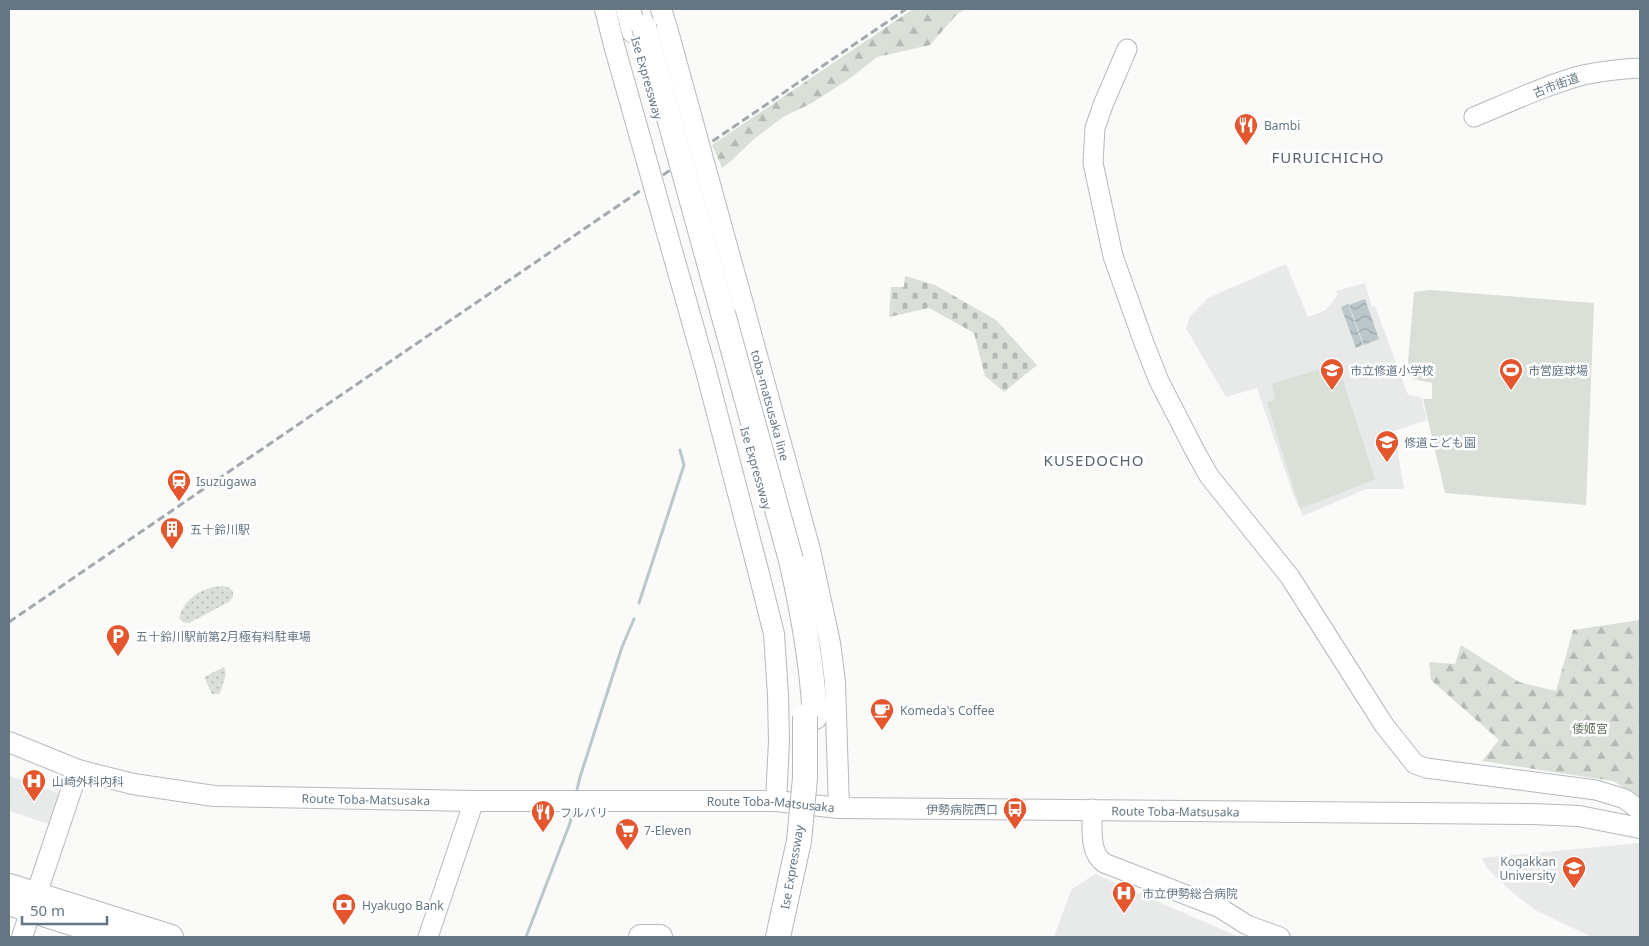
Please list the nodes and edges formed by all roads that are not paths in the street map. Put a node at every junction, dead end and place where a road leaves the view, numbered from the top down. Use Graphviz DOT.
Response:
graph roads {
  1 [pos="605,9"];
  2 [pos="646,19"];
  3 [pos="1127,49"];
  4 [pos="1640,68"];
  5 [pos="1474,117"];
  6 [pos="9,742"];
  7 [pos="78,770"];
  8 [pos="474,801"];
  9 [pos="776,801"];
  10 [pos="839,808"];
  11 [pos="1092,809"];
  12 [pos="1640,819"];
  13 [pos="805,841"];
  14 [pos="9,886"];
  15 [pos="25,903"];
  16 [pos="22,937"];
  17 [pos="114,937"];
  18 [pos="170,937"];
  19 [pos="428,937"];
  20 [pos="641,937"];
  21 [pos="660,937"];
  22 [pos="778,937"];
  23 [pos="791,937"];
  24 [pos="1280,937"];
  1 -- 9 [label="main road, bridge"];
  2 -- 10 [label="main road, toba-matsusaka line, bridge"];
  2 -- 13 [label="highway, Ise Expressway, bridge"];
  3 -- 12 [label="street"];
  4 -- 5 [label="street, 古市街道"];
  6 -- 7 [label="main road, Route Toba-Matsusaka"];
  7 -- 8 [label="main road, Route Toba-Matsusaka"];
  7 -- 15 [label="main road"];
  8 -- 9 [label="main road, Route Toba-Matsusaka"];
  8 -- 19 [label="street"];
  9 -- 10 [label="main road, Route Toba-Matsusaka"];
  10 -- 11 [label="main road, Route Toba-Matsusaka"];
  11 -- 12 [label="main road, Route Toba-Matsusaka"];
  11 -- 24 [label="street"];
  13 -- 22 [label="highway, Ise Expressway"];
  13 -- 23 [label="highway, Ise Expressway"];
  14 -- 15 [label="highway"];
  15 -- 16 [label="main road"];
  15 -- 17 [label="highway"];
  15 -- 18 [label="highway"];
  20 -- 21 [label="highway"];
}
